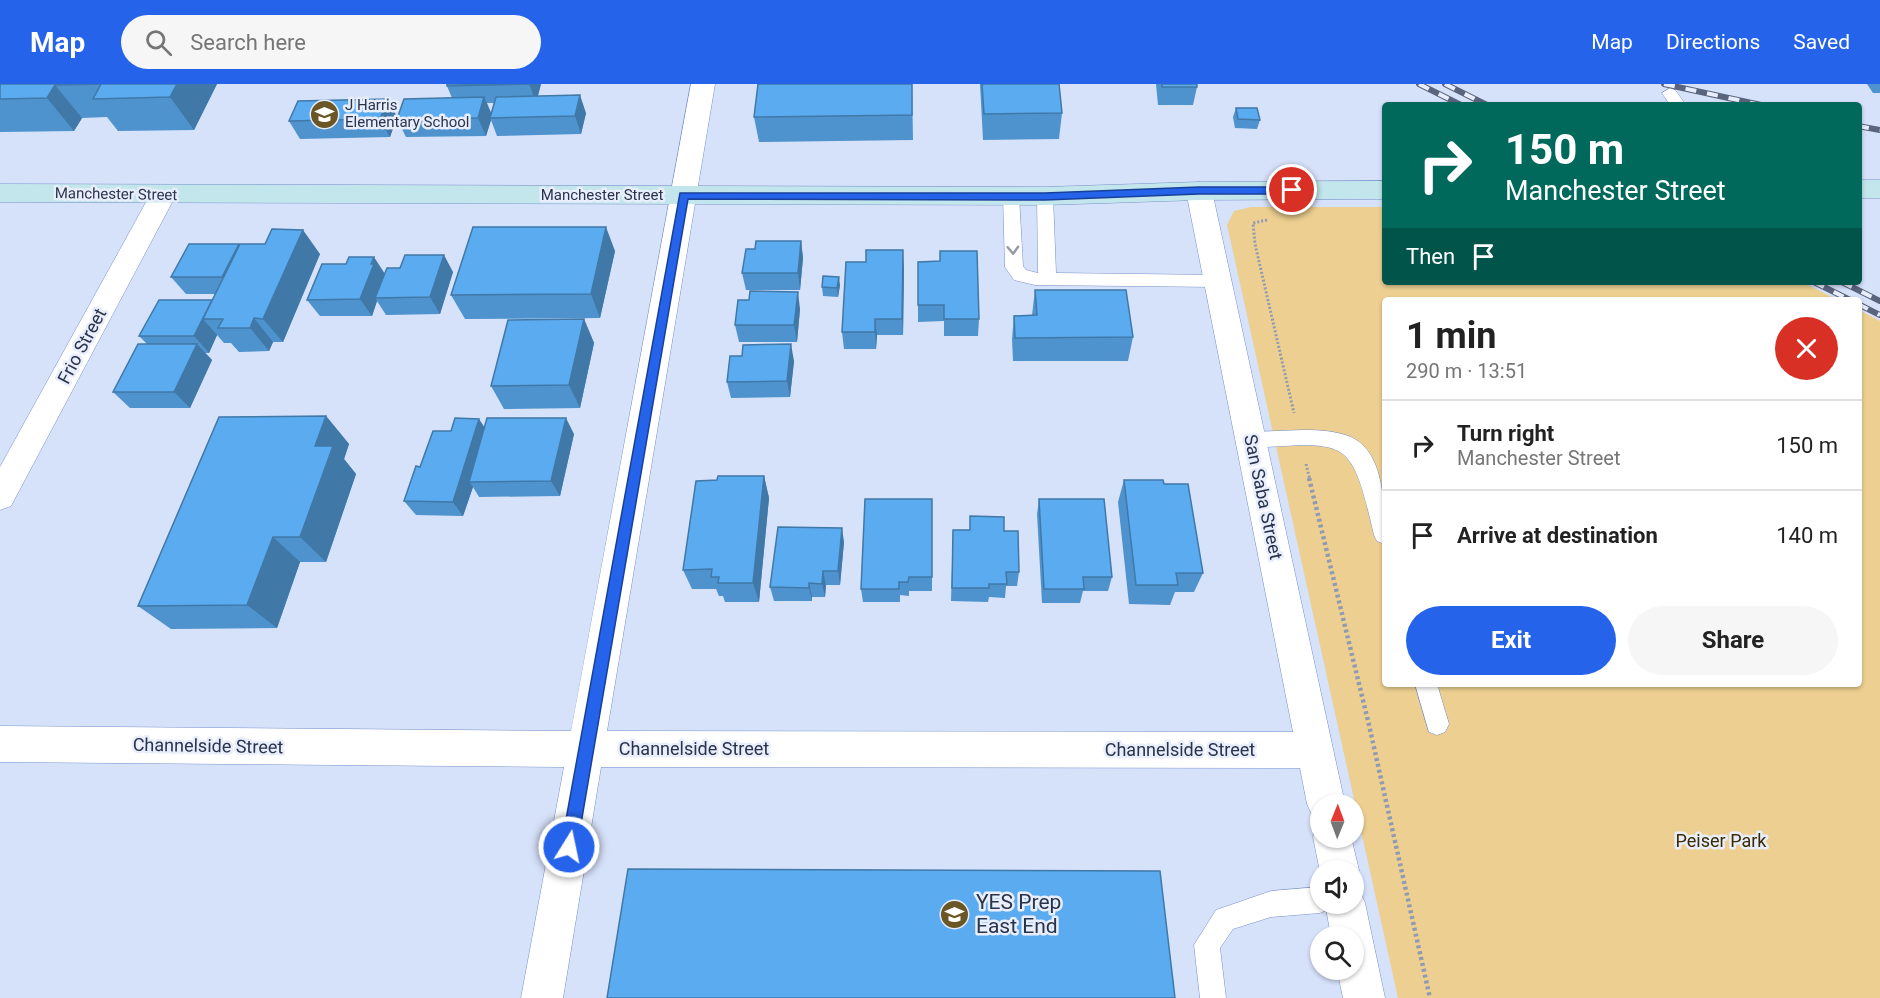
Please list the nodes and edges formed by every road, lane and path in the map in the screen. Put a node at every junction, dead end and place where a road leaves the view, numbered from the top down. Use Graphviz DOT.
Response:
graph roads {
  1 [pos="704,84"];
  2 [pos="1862,189"];
  3 [pos="1880,189"];
  4 [pos="1199,190"];
  5 [pos="1382,190"];
  6 [pos="0,193"];
  7 [pos="163,195"];
  8 [pos="683,195"];
  9 [pos="1011,196"];
  10 [pos="1045,196"];
  11 [pos="1269,219"];
  12 [pos="1047,279"];
  13 [pos="1218,281"];
  14 [pos="1300,439"];
  15 [pos="1251,440"];
  16 [pos="0,497"];
  17 [pos="1382,528"];
  18 [pos="1427,687"];
  19 [pos="1437,724"];
  20 [pos="0,744"];
  21 [pos="587,749"];
  22 [pos="1316,750"];
  23 [pos="1324,794"];
  24 [pos="1310,901"];
  25 [pos="1360,980"];
  26 [pos="542,998"];
  27 [pos="1213,998"];
  28 [pos="1364,998"];
  29 [pos="1430,998"];
  1 -- 8 [label="street"];
  2 -- 3 [label="street"];
  4 -- 5 [label="street, Manchester Street"];
  4 -- 10 [label="street, Manchester Street"];
  4 -- 13 [label="street, San Saba Street"];
  6 -- 7 [label="street, Manchester Street"];
  7 -- 8 [label="street, Manchester Street"];
  7 -- 16 [label="street, Frio Street"];
  8 -- 9 [label="street, Manchester Street"];
  8 -- 21 [label="street"];
  9 -- 10 [label="street, Manchester Street"];
  9 -- 12 [label="lane, one-way"];
  10 -- 12 [label="lane"];
  11 -- 14 [label="path"];
  12 -- 13 [label="lane"];
  13 -- 15 [label="street, San Saba Street"];
  14 -- 15 [label="lane"];
  14 -- 17 [label="lane"];
  14 -- 29 [label="path"];
  15 -- 22 [label="street, San Saba Street"];
  18 -- 19 [label="lane"];
  20 -- 21 [label="street, Channelside Street"];
  21 -- 22 [label="street, Channelside Street"];
  21 -- 26 [label="street"];
  22 -- 23 [label="street, San Saba Street"];
  24 -- 27 [label="lane"];
  25 -- 28 [label="street"];
}
